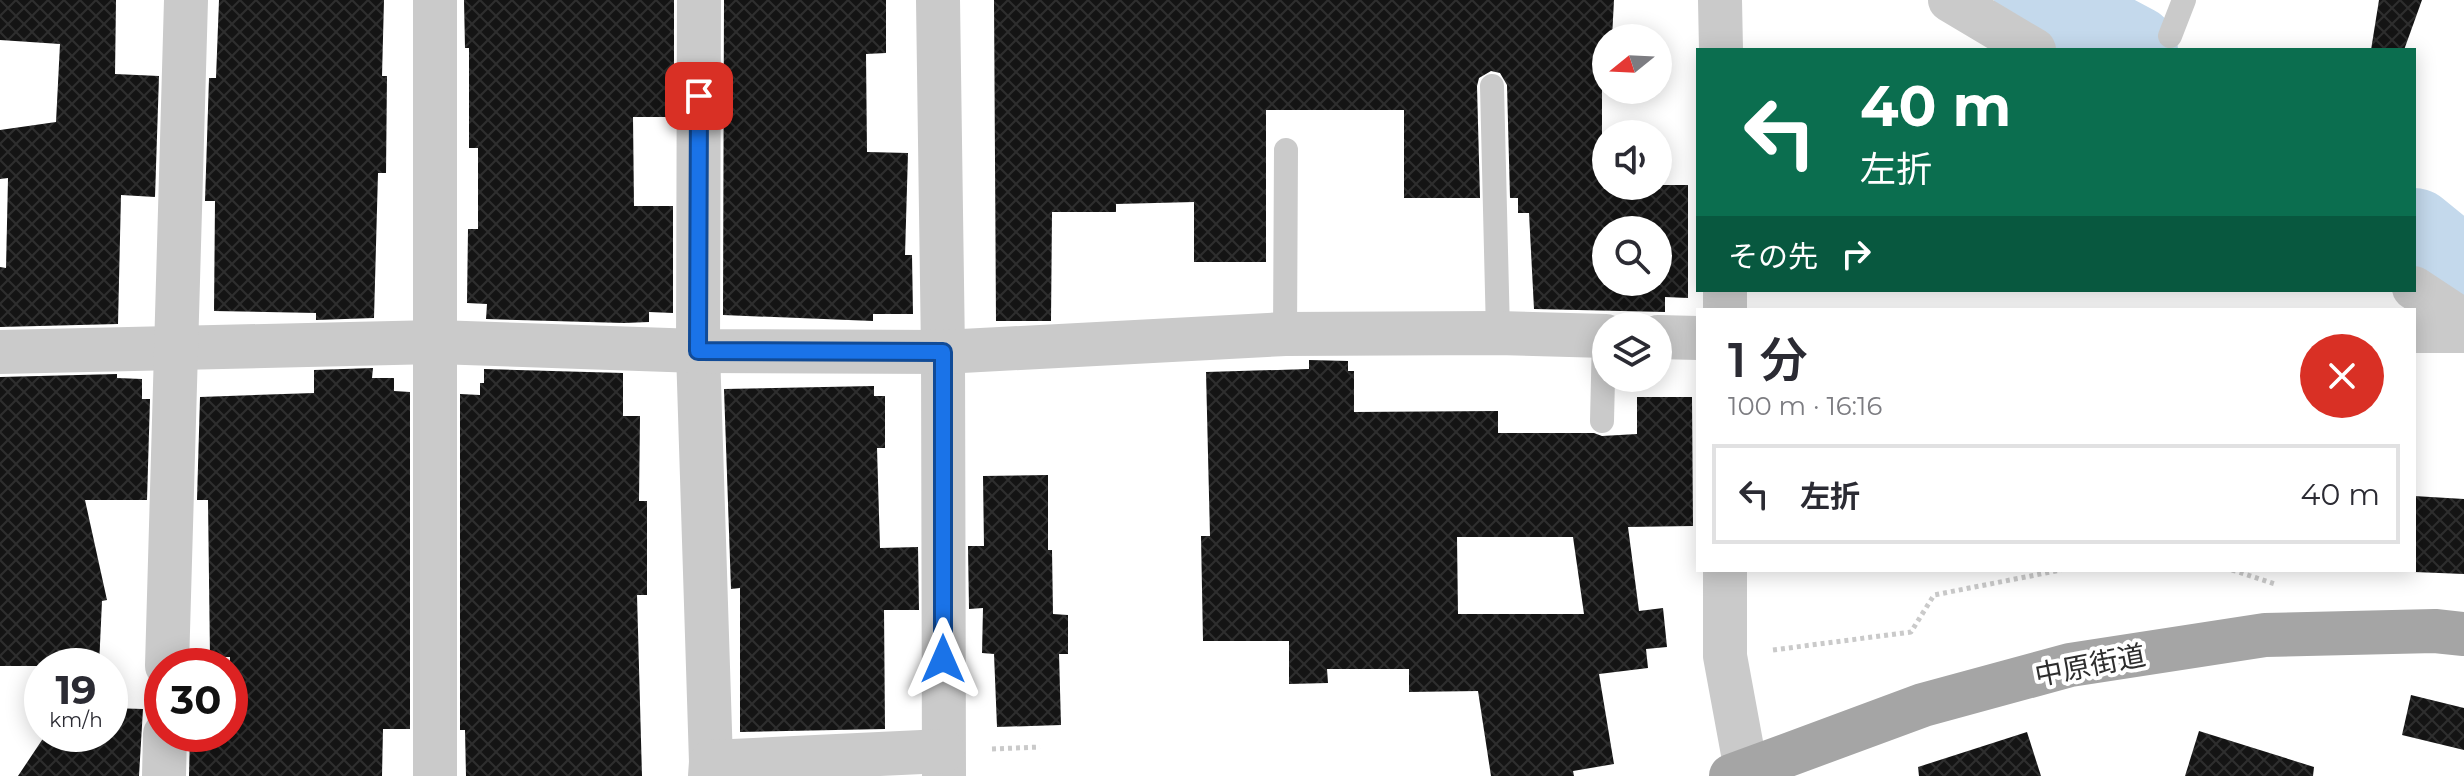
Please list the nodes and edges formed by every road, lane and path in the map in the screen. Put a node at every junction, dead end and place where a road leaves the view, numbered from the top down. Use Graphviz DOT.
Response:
graph roads {
  1 [pos="186,0"];
  2 [pos="435,0"];
  3 [pos="699,0"];
  4 [pos="938,0"];
  5 [pos="1720,0"];
  6 [pos="1950,0"];
  7 [pos="2184,0"];
  8 [pos="2170,36"];
  9 [pos="1721,48"];
  10 [pos="2031,48"];
  11 [pos="1492,86"];
  12 [pos="1286,150"];
  13 [pos="2416,289"];
  14 [pos="2464,321"];
  15 [pos="2416,331"];
  16 [pos="2464,331"];
  17 [pos="1498,333"];
  18 [pos="1285,334"];
  19 [pos="1592,336"];
  20 [pos="1672,337"];
  21 [pos="1696,338"];
  22 [pos="436,342"];
  23 [pos="174,349"];
  24 [pos="698,351"];
  25 [pos="0,352"];
  26 [pos="943,352"];
  27 [pos="1603,392"];
  28 [pos="1602,421"];
  29 [pos="1725,572"];
  30 [pos="2051,572"];
  31 [pos="2238,572"];
  32 [pos="2275,584"];
  33 [pos="2464,634"];
  34 [pos="167,648"];
  35 [pos="1725,656"];
  36 [pos="165,752"];
  37 [pos="944,763"];
  38 [pos="710,769"];
  39 [pos="1739,773"];
  40 [pos="164,776"];
  41 [pos="435,776"];
  1 -- 23 [label="street"];
  2 -- 22 [label="street"];
  3 -- 24 [label="street"];
  4 -- 26 [label="street"];
  5 -- 9 [label="street"];
  6 -- 10 [label="street"];
  7 -- 8 [label="lane"];
  11 -- 17 [label="lane"];
  12 -- 18 [label="lane"];
  13 -- 14 [label="street"];
  15 -- 16 [label="street"];
  17 -- 18 [label="street"];
  17 -- 19 [label="street"];
  18 -- 26 [label="street"];
  20 -- 21 [label="street"];
  22 -- 23 [label="street"];
  22 -- 24 [label="street"];
  22 -- 41 [label="street"];
  23 -- 25 [label="street"];
  23 -- 34 [label="street"];
  24 -- 26 [label="street"];
  24 -- 38 [label="street"];
  26 -- 37 [label="street"];
  27 -- 28 [label="lane"];
  29 -- 35 [label="street"];
  30 -- 35 [label="path"];
  31 -- 32 [label="path"];
  33 -- 39 [label="main road, 中原街道"];
  35 -- 39 [label="street"];
  36 -- 40 [label="street"];
  37 -- 38 [label="street"];
}
